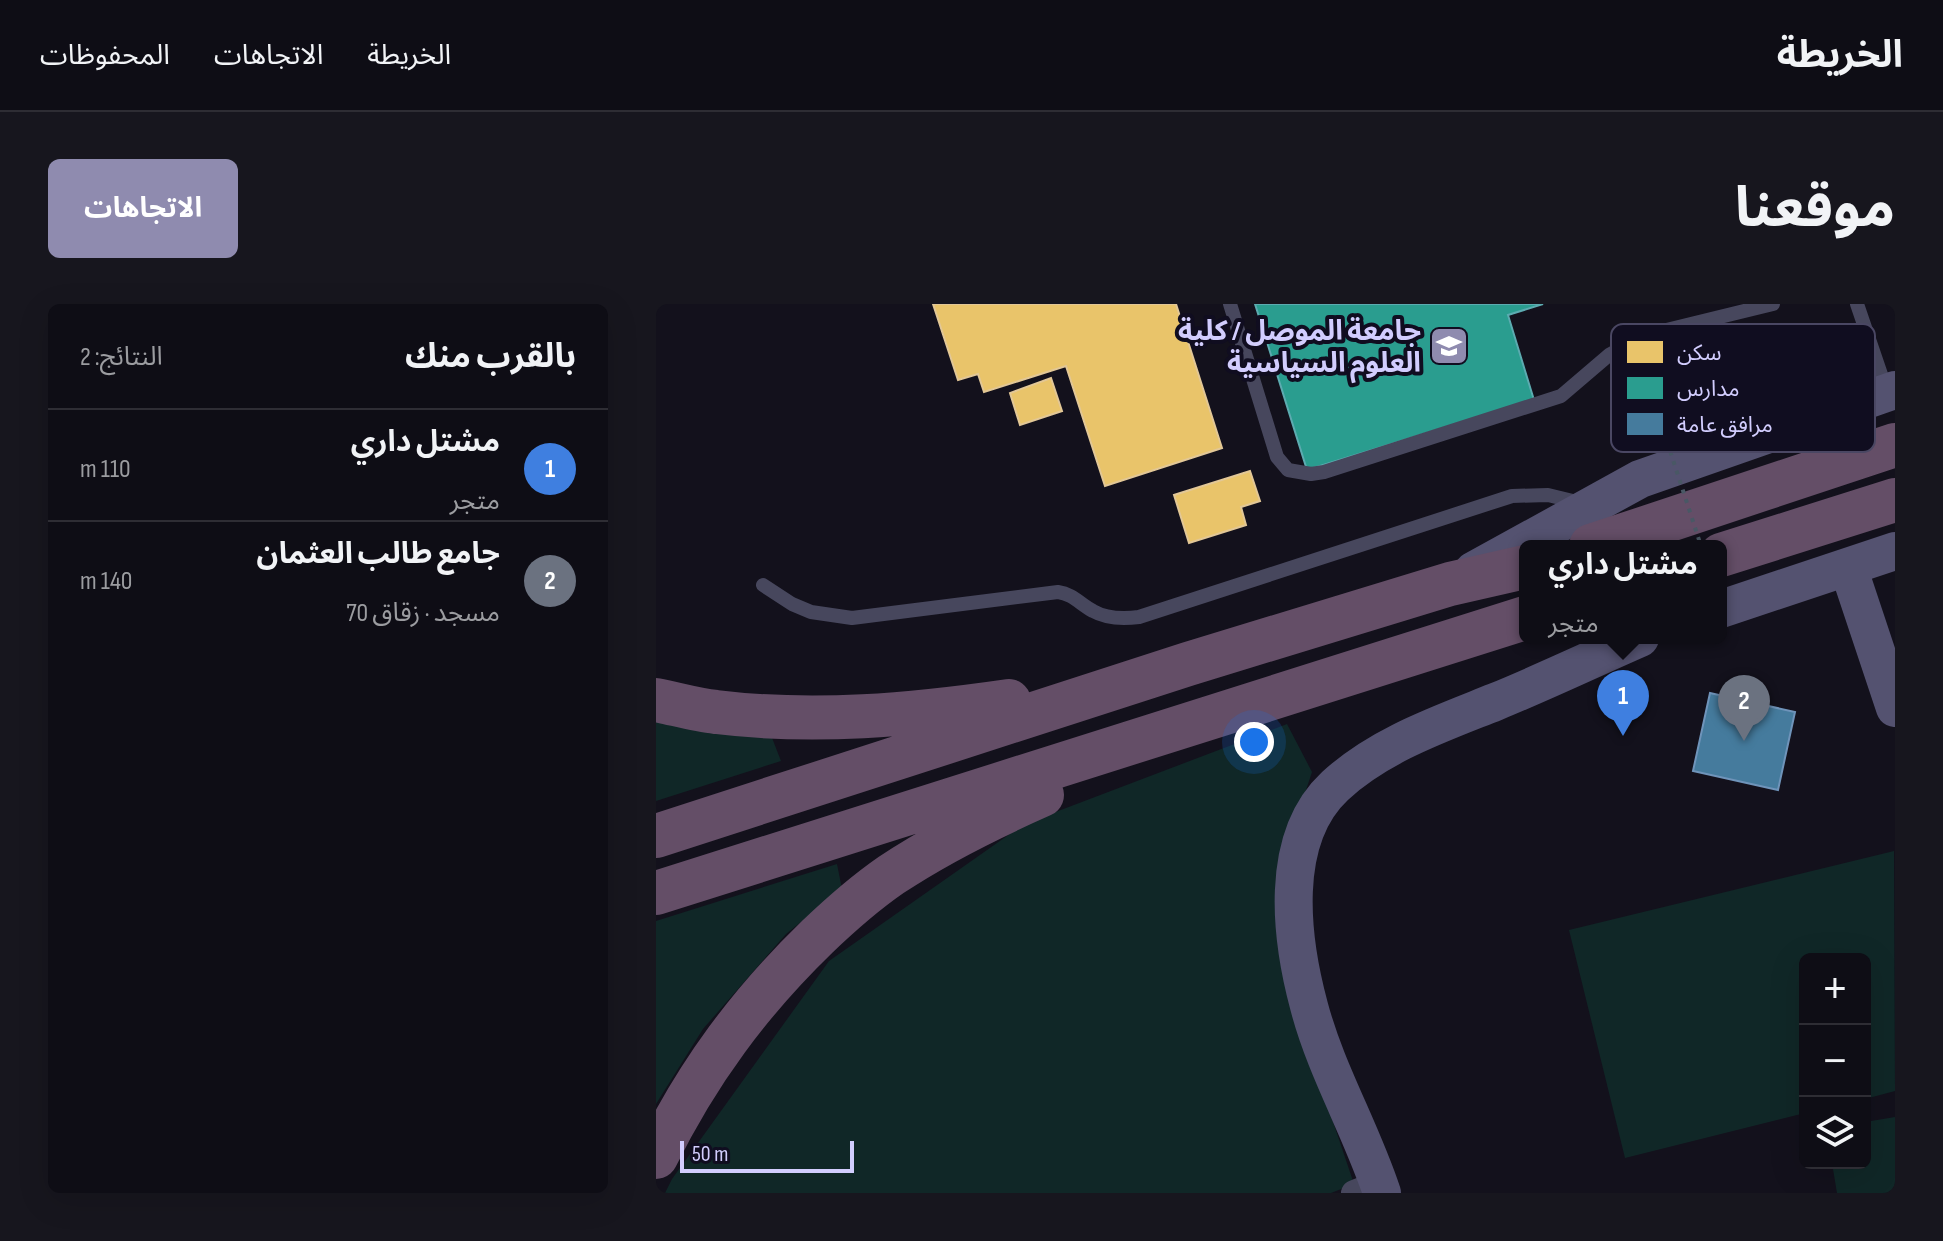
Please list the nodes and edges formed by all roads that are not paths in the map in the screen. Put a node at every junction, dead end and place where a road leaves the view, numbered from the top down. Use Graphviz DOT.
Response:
graph roads {
  1 [pos="1230,304"];
  2 [pos="1773,304"];
  3 [pos="1857,304"];
  4 [pos="1691,324"];
  5 [pos="1865,324"];
  6 [pos="1875,351"];
  7 [pos="1611,354"];
  8 [pos="1891,392"];
  9 [pos="1895,445"];
  10 [pos="1875,450"];
  11 [pos="1718,452"];
  12 [pos="1869,452"];
  13 [pos="1895,500"];
  14 [pos="1590,526"];
  15 [pos="1556,540"];
  16 [pos="1895,551"];
  17 [pos="1727,553"];
  18 [pos="1519,555"];
  19 [pos="1848,567"];
  20 [pos="1519,568"];
  21 [pos="1450,584"];
  22 [pos="763,585"];
  23 [pos="1727,607"];
  24 [pos="1519,620"];
  25 [pos="1626,644"];
  26 [pos="1188,664"];
  27 [pos="656,700"];
  28 [pos="1895,708"];
  29 [pos="1226,713"];
  30 [pos="656,836"];
  31 [pos="656,893"];
  32 [pos="656,1157"];
  33 [pos="1372,1190"];
  1 -- 7 [label="lane"];
  2 -- 4 [label="lane"];
  3 -- 5 [label="lane"];
  6 -- 8 [label="lane"];
  9 -- 10 [label="highway"];
  11 -- 14 [label="street"];
  12 -- 14 [label="highway"];
  13 -- 17 [label="highway"];
  14 -- 15 [label="street"];
  14 -- 22 [label="lane"];
  16 -- 19 [label="street"];
  18 -- 21 [label="street"];
  19 -- 23 [label="street"];
  19 -- 28 [label="street"];
  20 -- 21 [label="highway"];
  21 -- 26 [label="highway"];
  24 -- 29 [label="highway"];
  25 -- 33 [label="street"];
  26 -- 27 [label="highway"];
  26 -- 30 [label="highway"];
  29 -- 31 [label="highway"];
  29 -- 32 [label="highway"];
}
